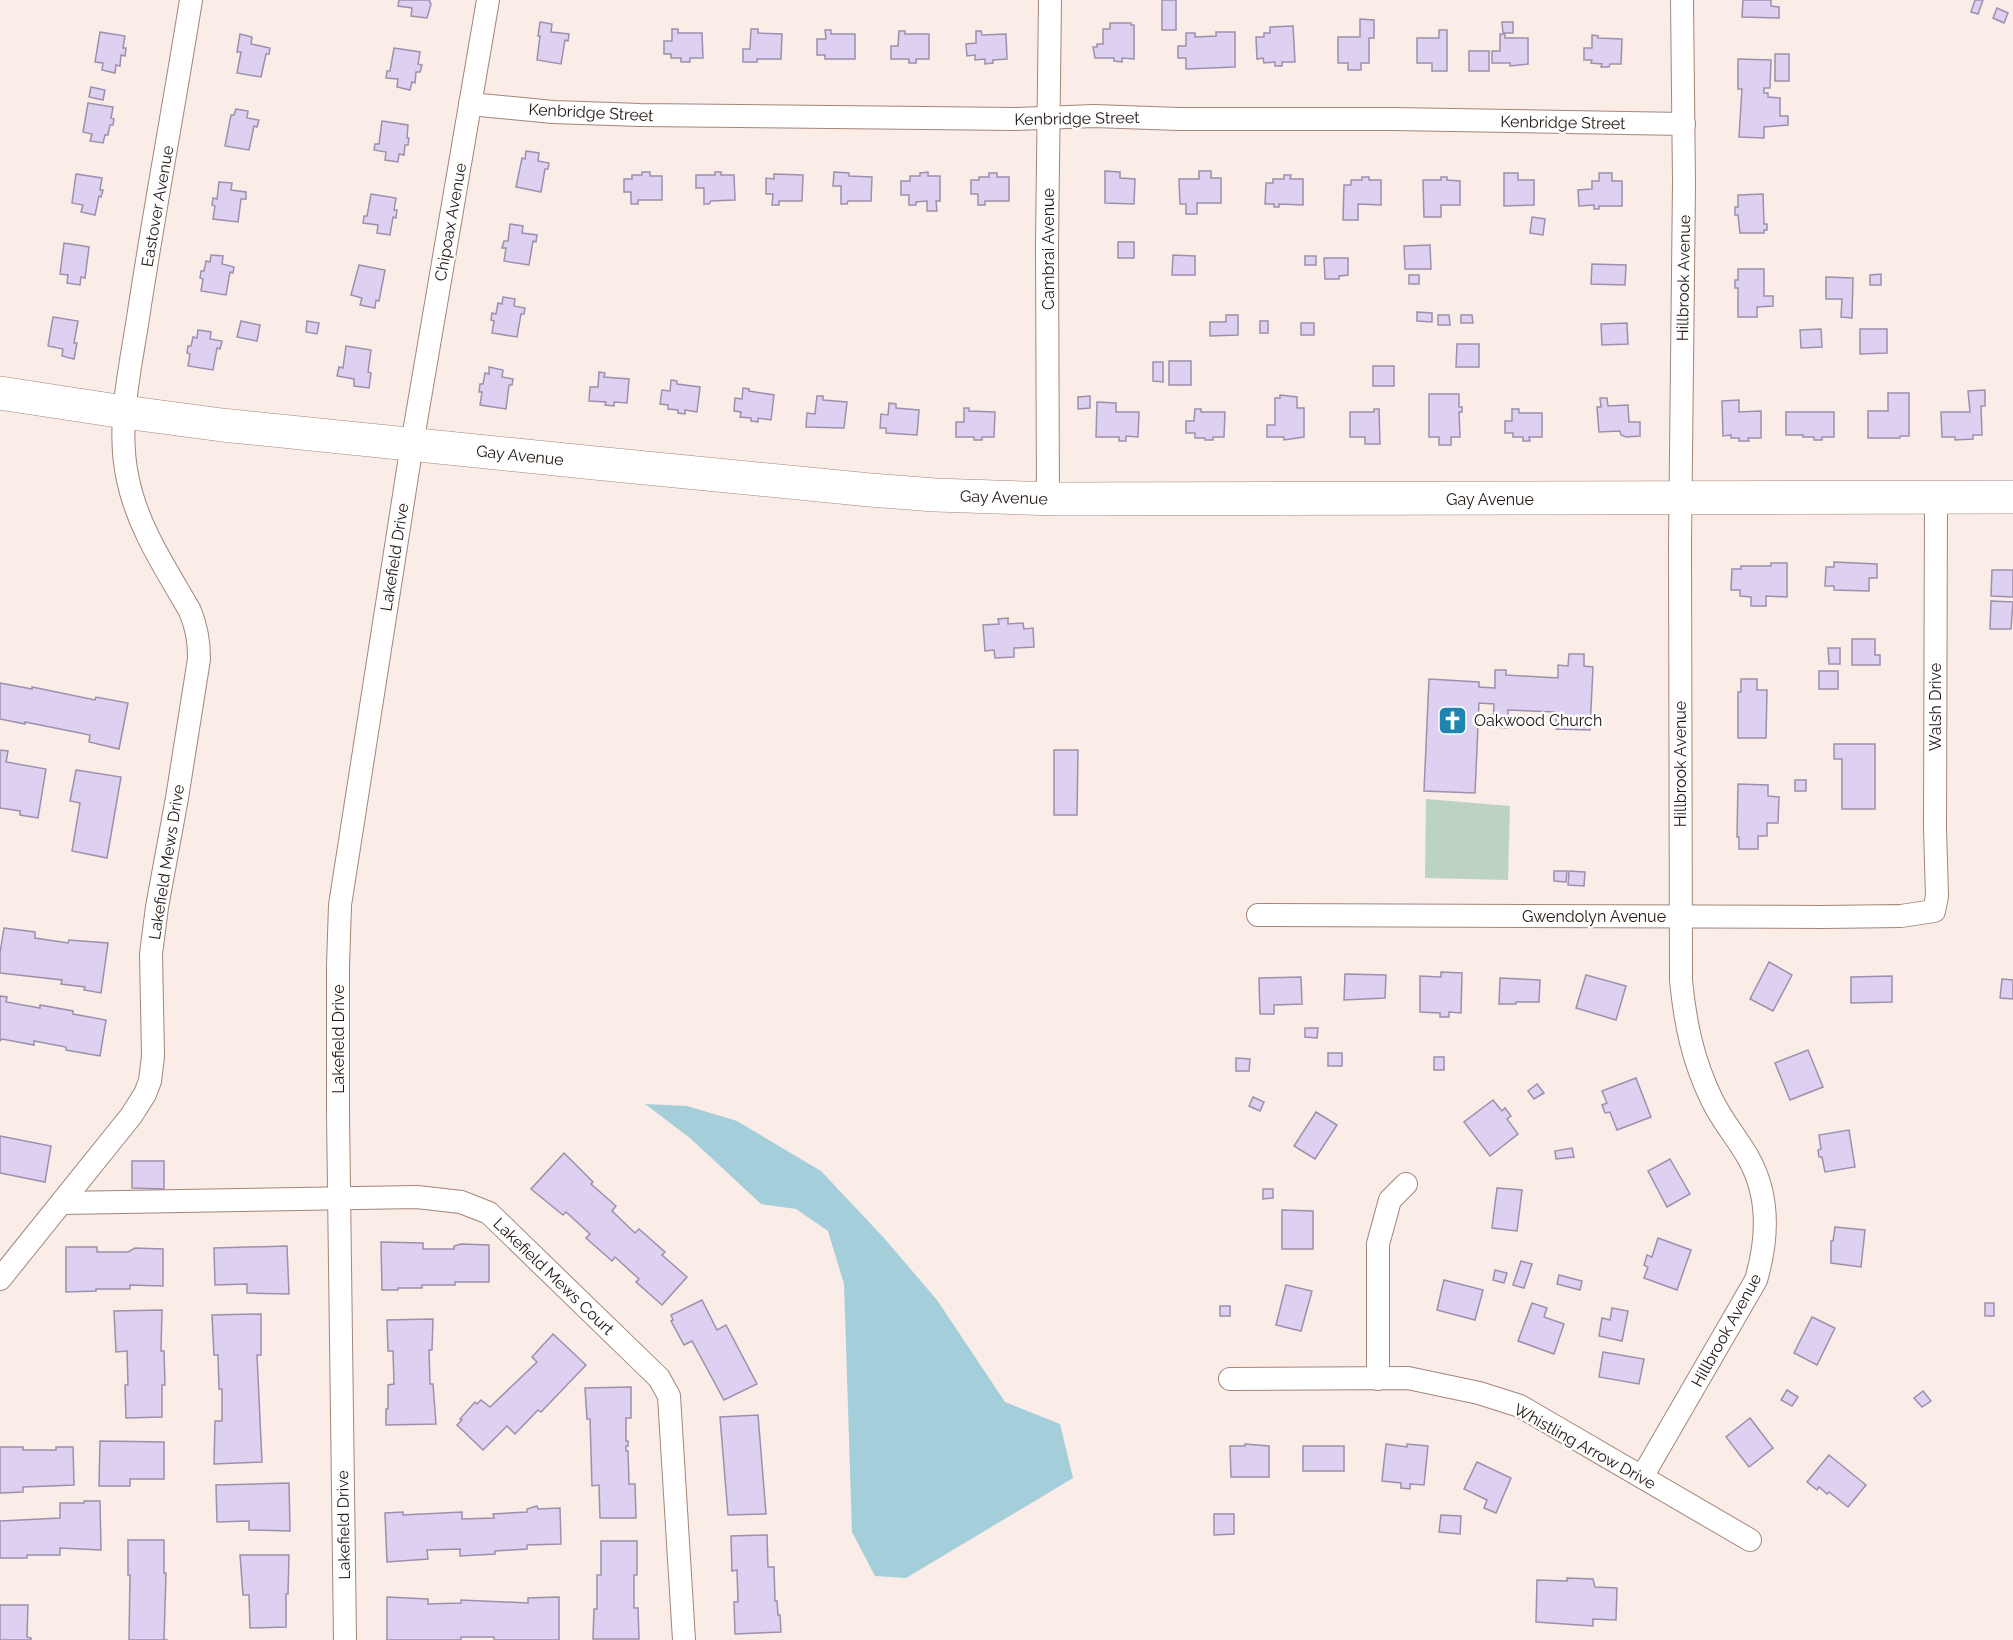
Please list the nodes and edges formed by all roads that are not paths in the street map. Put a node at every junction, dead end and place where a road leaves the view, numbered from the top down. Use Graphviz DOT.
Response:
graph roads {
  1 [pos="191,0"];
  2 [pos="488,0"];
  3 [pos="1050,0"];
  4 [pos="1682,0"];
  5 [pos="470,104"];
  6 [pos="1048,118"];
  7 [pos="1684,124"];
  8 [pos="0,393"];
  9 [pos="124,412"];
  10 [pos="411,444"];
  11 [pos="1936,497"];
  12 [pos="2013,497"];
  13 [pos="1048,498"];
  14 [pos="1681,499"];
  15 [pos="1930,913"];
  16 [pos="1258,915"];
  17 [pos="1681,916"];
  18 [pos="1406,1184"];
  19 [pos="340,1198"];
  20 [pos="62,1203"];
  21 [pos="0,1279"];
  22 [pos="1230,1379"];
  23 [pos="1378,1379"];
  24 [pos="1642,1478"];
  25 [pos="1750,1540"];
  26 [pos="345,1640"];
  27 [pos="684,1640"];
  1 -- 9 [label="street, Eastover Avenue"];
  2 -- 5 [label="street, Chipoax Avenue"];
  3 -- 6 [label="street, Cambrai Avenue"];
  4 -- 7 [label="street, Hillbrook Avenue"];
  5 -- 6 [label="street, Kenbridge Street"];
  5 -- 10 [label="street, Chipoax Avenue"];
  6 -- 7 [label="street, Kenbridge Street"];
  6 -- 13 [label="street, Cambrai Avenue"];
  7 -- 14 [label="street, Hillbrook Avenue"];
  8 -- 9 [label="street, Gay Avenue"];
  9 -- 10 [label="street, Gay Avenue"];
  9 -- 20 [label="street, Lakefield Mews Drive"];
  10 -- 13 [label="street, Gay Avenue"];
  10 -- 19 [label="street, Lakefield Drive"];
  11 -- 12 [label="street, Gay Avenue"];
  11 -- 14 [label="street, Gay Avenue"];
  11 -- 15 [label="street, Walsh Drive"];
  13 -- 14 [label="street, Gay Avenue"];
  14 -- 17 [label="street, Hillbrook Avenue"];
  15 -- 17 [label="street, Gwendolyn Avenue"];
  16 -- 17 [label="street, Gwendolyn Avenue"];
  17 -- 24 [label="street, Hillbrook Avenue"];
  18 -- 23 [label="street"];
  19 -- 20 [label="street, Lakefield Mews Court"];
  19 -- 26 [label="street, Lakefield Drive"];
  19 -- 27 [label="street, Lakefield Mews Court"];
  20 -- 21 [label="street, Lakefield Mews Drive"];
  22 -- 23 [label="street, Whistling Arrow Drive"];
  23 -- 24 [label="street, Whistling Arrow Drive"];
  24 -- 25 [label="street, Whistling Arrow Drive"];
}
